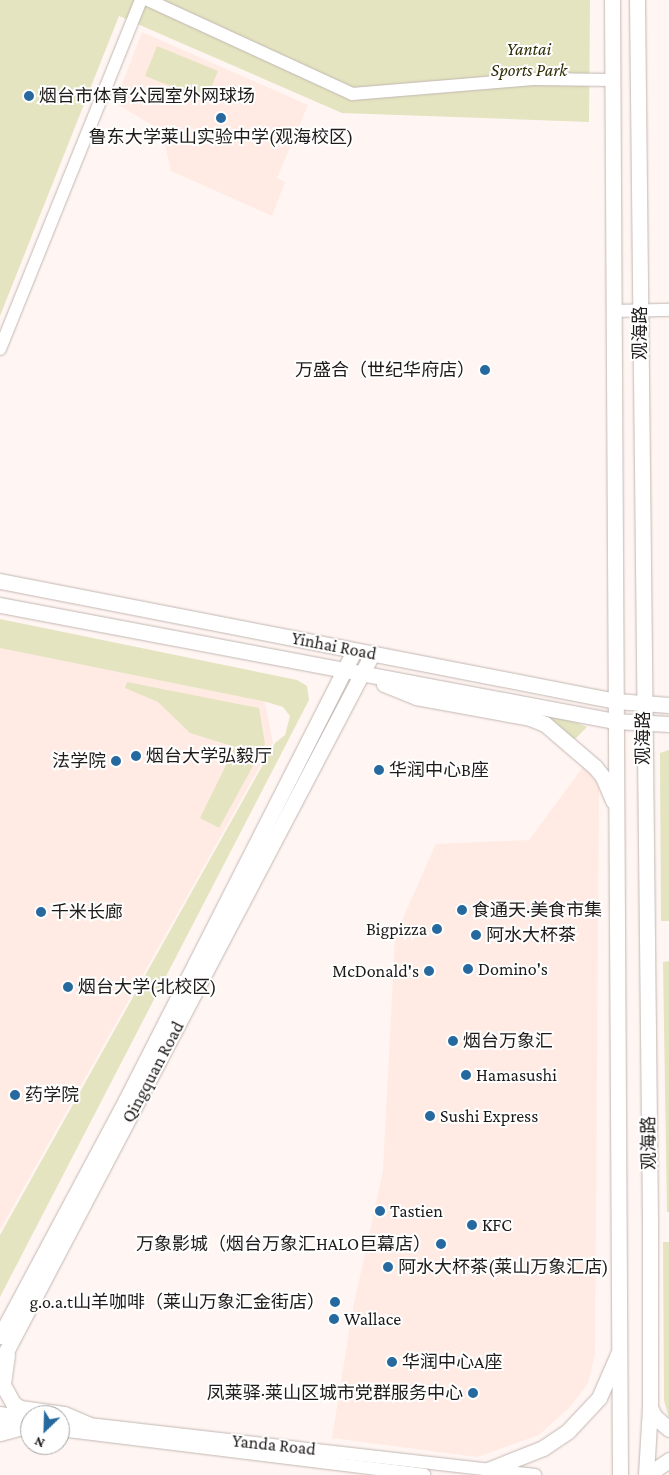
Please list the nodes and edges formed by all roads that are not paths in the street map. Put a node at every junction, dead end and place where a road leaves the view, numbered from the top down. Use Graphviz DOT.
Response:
graph roads {
  1 [pos="141,0"];
  2 [pos="148,0"];
  3 [pos="612,0"];
  4 [pos="637,0"];
  5 [pos="613,80"];
  6 [pos="640,310"];
  7 [pos="669,310"];
  8 [pos="616,311"];
  9 [pos="0,349"];
  10 [pos="0,581"];
  11 [pos="0,605"];
  12 [pos="354,651"];
  13 [pos="372,654"];
  14 [pos="345,671"];
  15 [pos="367,676"];
  16 [pos="616,701"];
  17 [pos="643,705"];
  18 [pos="669,705"];
  19 [pos="615,721"];
  20 [pos="643,724"];
  21 [pos="669,724"];
  22 [pos="618,817"];
  23 [pos="4,1341"];
  24 [pos="622,1344"];
  25 [pos="0,1363"];
  26 [pos="650,1407"];
  27 [pos="0,1413"];
  28 [pos="20,1420"];
  29 [pos="70,1421"];
  30 [pos="0,1423"];
  31 [pos="20,1423"];
  32 [pos="88,1424"];
  33 [pos="20,1426"];
  34 [pos="669,1429"];
  35 [pos="70,1431"];
  36 [pos="0,1432"];
  37 [pos="669,1460"];
  38 [pos="488,1470"];
  39 [pos="424,1475"];
  40 [pos="535,1475"];
  41 [pos="620,1475"];
  42 [pos="646,1475"];
  1 -- 9 [label="street"];
  2 -- 5 [label="street"];
  3 -- 5 [label="main road, 观海路"];
  4 -- 6 [label="main road, 观海路"];
  5 -- 8 [label="main road, 观海路"];
  6 -- 7 [label="street"];
  6 -- 8 [label="street"];
  6 -- 17 [label="main road, 观海路"];
  8 -- 16 [label="main road, 观海路"];
  10 -- 12 [label="main road, Yinhai Road"];
  11 -- 14 [label="main road, Yinhai Road"];
  12 -- 13 [label="main road, Yinhai Road"];
  12 -- 14 [label="main road, Qingquan Road"];
  13 -- 15 [label="main road, Qingquan Road"];
  13 -- 16 [label="main road, Yinhai Road"];
  14 -- 15 [label="main road, Yinhai Road"];
  14 -- 23 [label="main road, Qingquan Road"];
  15 -- 19 [label="main road, Yinhai Road"];
  15 -- 22 [label="main road"];
  15 -- 23 [label="main road, Qingquan Road"];
  16 -- 17 [label="main road, Yinhai Road"];
  16 -- 19 [label="main road, 观海路"];
  17 -- 18 [label="main road, Yinhai Road"];
  17 -- 20 [label="main road, 观海路"];
  19 -- 20 [label="main road, Yinhai Road"];
  19 -- 22 [label="main road, 观海路"];
  20 -- 21 [label="main road, Yinhai Road"];
  20 -- 26 [label="main road, 观海路"];
  22 -- 24 [label="main road, 观海路"];
  23 -- 25 [label="main road, Qingquan Road"];
  23 -- 32 [label="main road"];
  24 -- 38 [label="main road"];
  24 -- 41 [label="main road, 观海路"];
  26 -- 34 [label="main road"];
  26 -- 42 [label="main road, 观海路"];
  27 -- 28 [label="street"];
  29 -- 32 [label="street, Yanda Road"];
  30 -- 31 [label="street"];
  32 -- 38 [label="street, Yanda Road"];
  33 -- 36 [label="main road"];
  35 -- 39 [label="street, Yanda Road"];
  37 -- 42 [label="main road"];
  38 -- 40 [label="street, Yanda Road"];
}
